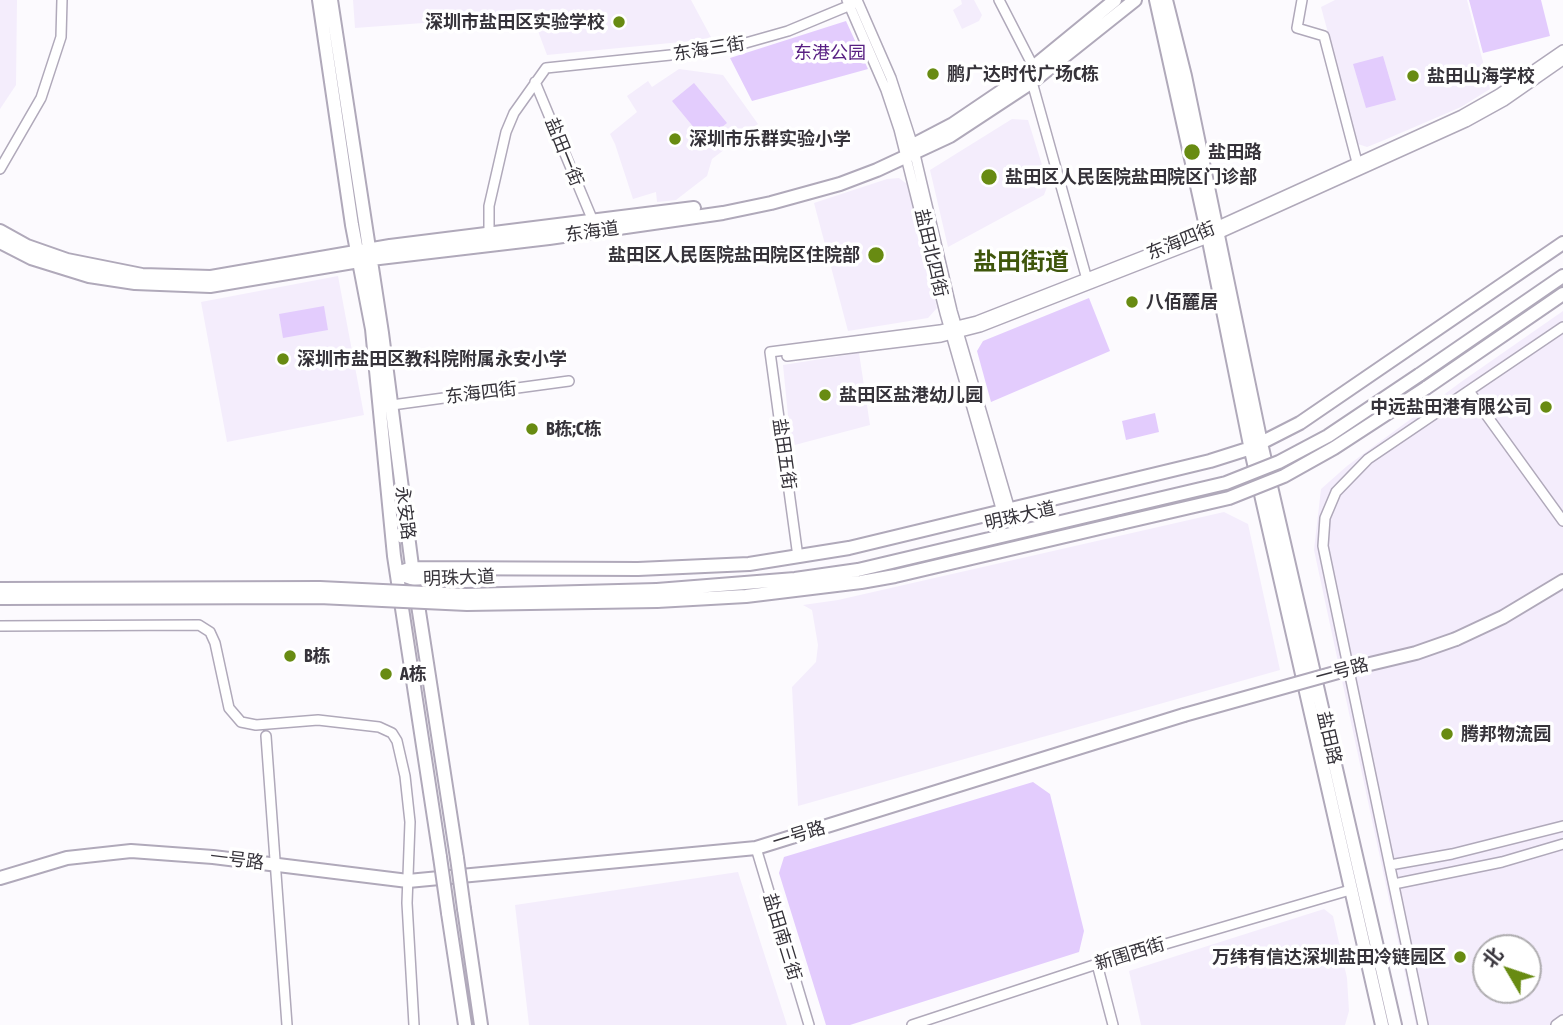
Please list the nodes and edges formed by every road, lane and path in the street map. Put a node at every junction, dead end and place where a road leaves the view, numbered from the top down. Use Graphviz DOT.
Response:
graph roads {
  1 [pos="62,0"];
  2 [pos="319,0"];
  3 [pos="331,0"];
  4 [pos="999,0"];
  5 [pos="1156,0"];
  6 [pos="1302,0"];
  7 [pos="855,2"];
  8 [pos="1120,2"];
  9 [pos="1166,6"];
  10 [pos="1563,50"];
  11 [pos="1563,60"];
  12 [pos="1034,68"];
  13 [pos="534,82"];
  14 [pos="1032,82"];
  15 [pos="24,129"];
  16 [pos="910,151"];
  17 [pos="0,159"];
  18 [pos="1358,166"];
  19 [pos="0,169"];
  20 [pos="593,221"];
  21 [pos="0,231"];
  22 [pos="489,233"];
  23 [pos="1212,233"];
  24 [pos="0,242"];
  25 [pos="1563,243"];
  26 [pos="1563,253"];
  27 [pos="364,255"];
  28 [pos="1563,276"];
  29 [pos="1088,281"];
  30 [pos="1563,294"];
  31 [pos="1563,327"];
  32 [pos="954,330"];
  33 [pos="770,355"];
  34 [pos="569,381"];
  35 [pos="1469,391"];
  36 [pos="392,405"];
  37 [pos="1257,449"];
  38 [pos="1006,511"];
  39 [pos="1563,522"];
  40 [pos="798,556"];
  41 [pos="397,573"];
  42 [pos="413,574"];
  43 [pos="1563,581"];
  44 [pos="0,589"];
  45 [pos="657,595"];
  46 [pos="0,598"];
  47 [pos="0,626"];
  48 [pos="1349,669"];
  49 [pos="266,736"];
  50 [pos="1563,826"];
  51 [pos="1563,844"];
  52 [pos="756,848"];
  53 [pos="275,864"];
  54 [pos="1390,865"];
  55 [pos="0,878"];
  56 [pos="408,880"];
  57 [pos="1394,884"];
  58 [pos="1350,890"];
  59 [pos="1097,964"];
  60 [pos="1563,1020"];
  61 [pos="287,1025"];
  62 [pos="414,1025"];
  63 [pos="465,1025"];
  64 [pos="481,1025"];
  65 [pos="809,1025"];
  66 [pos="912,1025"];
  67 [pos="1113,1025"];
  68 [pos="1382,1025"];
  69 [pos="1395,1025"];
  70 [pos="1423,1025"];
  71 [pos="1556,1025"];
  1 -- 15 [label="street"];
  2 -- 27 [label="street, 永安路"];
  3 -- 27 [label="street, 永安路"];
  4 -- 12 [label="street"];
  5 -- 9 [label="street, 盐田路"];
  6 -- 18 [label="street"];
  7 -- 13 [label="street, 东海三街"];
  7 -- 16 [label="street, 盐田北四街"];
  8 -- 9 [label="street"];
  8 -- 12 [label="street, 东海道"];
  8 -- 14 [label="street, 东海道"];
  9 -- 23 [label="street, 盐田路"];
  10 -- 18 [label="street, 东海四街"];
  11 -- 18 [label="street, 东海四街"];
  12 -- 16 [label="street, 东海道"];
  13 -- 20 [label="street, 盐田一街"];
  13 -- 22 [label="street"];
  14 -- 16 [label="street, 东海道"];
  14 -- 29 [label="street"];
  15 -- 17 [label="street"];
  15 -- 19 [label="street"];
  16 -- 20 [label="street, 东海道"];
  16 -- 27 [label="street, 东海道"];
  16 -- 32 [label="street, 盐田北四街"];
  18 -- 23 [label="street, 东海四街"];
  20 -- 22 [label="street, 东海道"];
  21 -- 27 [label="street, 东海道"];
  22 -- 27 [label="street, 东海道"];
  23 -- 29 [label="street, 东海四街"];
  23 -- 37 [label="street, 盐田路"];
  24 -- 27 [label="street, 东海道"];
  25 -- 37 [label="street, 明珠大道"];
  26 -- 37 [label="street, 明珠大道"];
  27 -- 36 [label="street, 永安路"];
  27 -- 41 [label="street, 永安路"];
  28 -- 45 [label="street, 明珠大道, bridge"];
  29 -- 32 [label="street, 东海四街"];
  30 -- 45 [label="street, 明珠大道, bridge"];
  31 -- 35 [label="street"];
  32 -- 33 [label="street, 东海四街"];
  32 -- 38 [label="street, 盐田北四街"];
  33 -- 40 [label="street, 盐田五街"];
  34 -- 36 [label="street, 东海四街"];
  35 -- 39 [label="street"];
  35 -- 48 [label="street"];
  36 -- 42 [label="street, 永安路"];
  37 -- 38 [label="street, 明珠大道"];
  37 -- 42 [label="street, 明珠大道"];
  37 -- 58 [label="street, 盐田路"];
  37 -- 69 [label="street, 盐田路"];
  38 -- 40 [label="street, 明珠大道"];
  40 -- 42 [label="street, 明珠大道"];
  41 -- 42 [label="street, 明珠大道"];
  41 -- 63 [label="street, 永安路, bridge"];
  42 -- 64 [label="street, 永安路, bridge"];
  43 -- 48 [label="street, 一号路, bridge"];
  44 -- 45 [label="street, 明珠大道, bridge"];
  45 -- 46 [label="street, 明珠大道, bridge"];
  47 -- 56 [label="street"];
  48 -- 52 [label="street, 一号路, bridge"];
  48 -- 54 [label="street"];
  49 -- 53 [label="street"];
  50 -- 54 [label="street"];
  51 -- 57 [label="street"];
  52 -- 56 [label="street, 一号路"];
  52 -- 65 [label="street, 盐田南三街"];
  53 -- 55 [label="street, 一号路"];
  53 -- 56 [label="street, 一号路"];
  53 -- 61 [label="street"];
  54 -- 57 [label="street"];
  56 -- 62 [label="street"];
  57 -- 70 [label="street"];
  58 -- 59 [label="street, 新围西街"];
  58 -- 68 [label="street, 盐田路"];
  59 -- 66 [label="street, 新围西街"];
  59 -- 67 [label="street"];
  60 -- 71 [label="street"];
}
